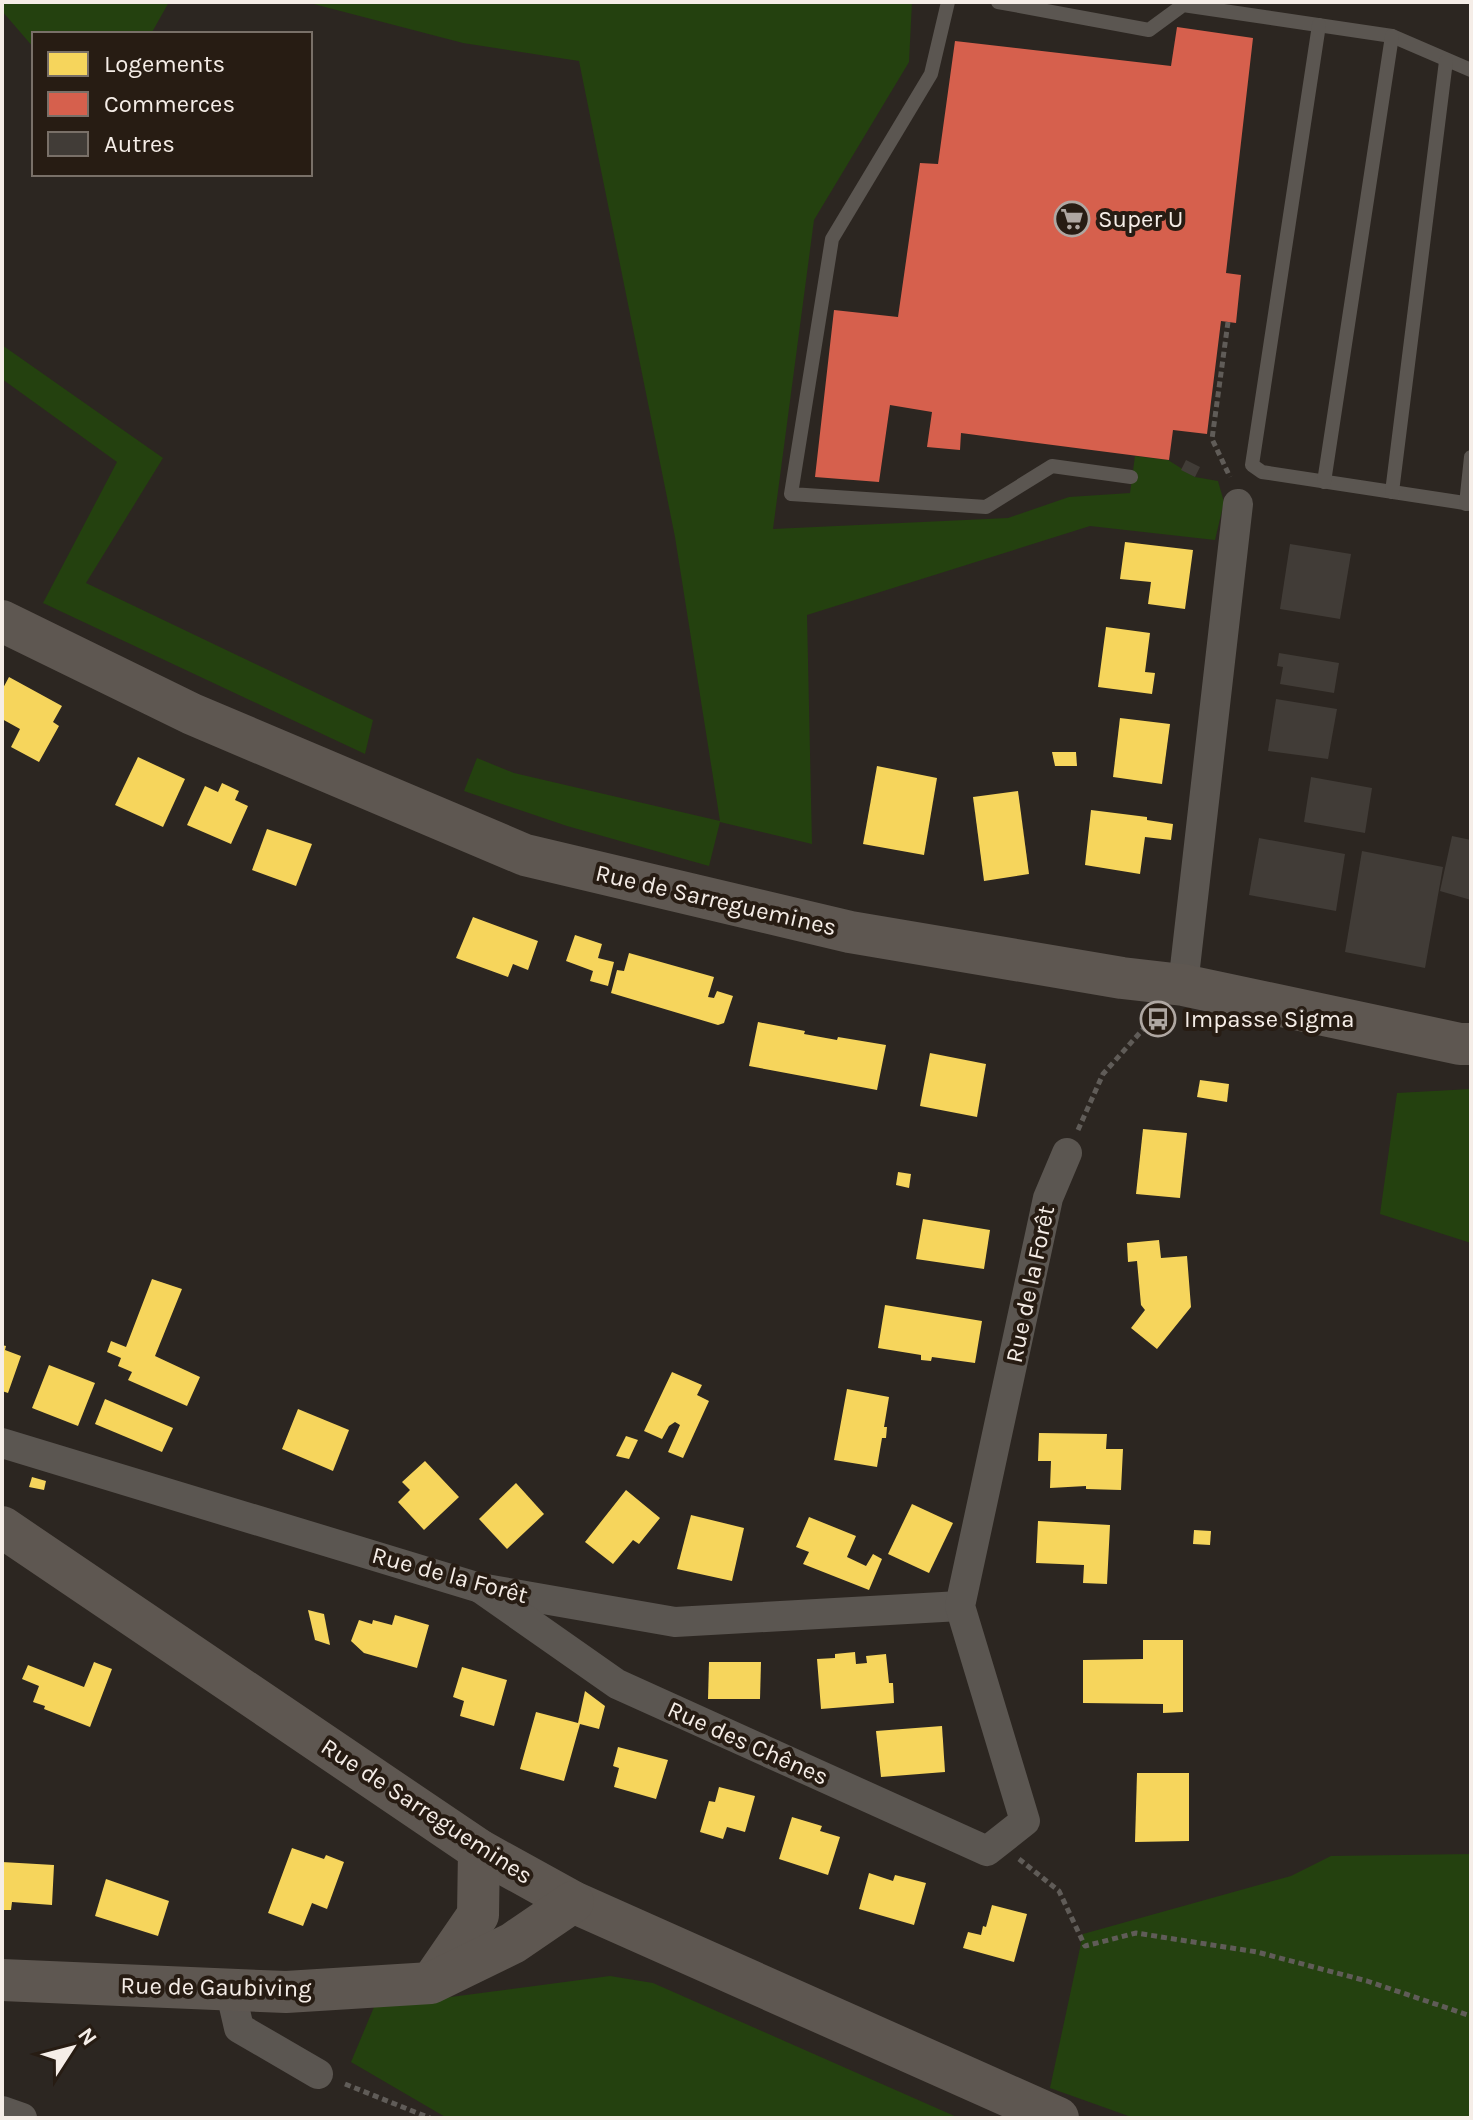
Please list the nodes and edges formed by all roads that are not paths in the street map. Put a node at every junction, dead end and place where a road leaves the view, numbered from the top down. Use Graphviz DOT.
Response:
graph roads {
  1 [pos="948,2"];
  2 [pos="998,2"];
  3 [pos="1319,25"];
  4 [pos="1392,36"];
  5 [pos="1446,61"];
  6 [pos="1471,70"];
  7 [pos="1471,457"];
  8 [pos="1131,477"];
  9 [pos="1324,482"];
  10 [pos="1392,492"];
  11 [pos="1238,504"];
  12 [pos="1468,504"];
  13 [pos="2,621"];
  14 [pos="1183,985"];
  15 [pos="1471,1044"];
  16 [pos="1067,1153"];
  17 [pos="2,1443"];
  18 [pos="2,1527"];
  19 [pos="480,1588"];
  20 [pos="960,1606"];
  21 [pos="1025,1821"];
  22 [pos="479,1850"];
  23 [pos="573,1902"];
  24 [pos="2,1980"];
  25 [pos="431,1983"];
  26 [pos="230,1989"];
  27 [pos="318,2074"];
  28 [pos="2,2111"];
  29 [pos="22,2118"];
  30 [pos="1058,2118"];
  1 -- 8 [label="lane"];
  2 -- 3 [label="lane"];
  3 -- 4 [label="lane"];
  3 -- 9 [label="lane"];
  4 -- 5 [label="lane"];
  4 -- 9 [label="lane"];
  5 -- 6 [label="lane"];
  5 -- 10 [label="lane"];
  7 -- 12 [label="lane"];
  9 -- 10 [label="lane"];
  10 -- 12 [label="lane"];
  11 -- 14 [label="street"];
  13 -- 14 [label="main road, Rue de Sarreguemines"];
  14 -- 15 [label="main road, Rue de Sarreguemines"];
  16 -- 20 [label="street, Rue de la Forêt"];
  17 -- 19 [label="street, Rue de la Forêt"];
  18 -- 22 [label="main road, Rue de Sarreguemines"];
  19 -- 20 [label="street, Rue de la Forêt"];
  19 -- 21 [label="street, Rue des Chênes"];
  20 -- 21 [label="street, Rue de la Forêt"];
  22 -- 23 [label="main road, Rue de Sarreguemines"];
  22 -- 25 [label="main road"];
  23 -- 25 [label="main road"];
  23 -- 30 [label="main road, Rue de Sarreguemines"];
  24 -- 26 [label="main road, Rue de Gaubiving"];
  25 -- 26 [label="main road, Rue de Gaubiving"];
  26 -- 27 [label="street"];
  28 -- 29 [label="street"];
}
